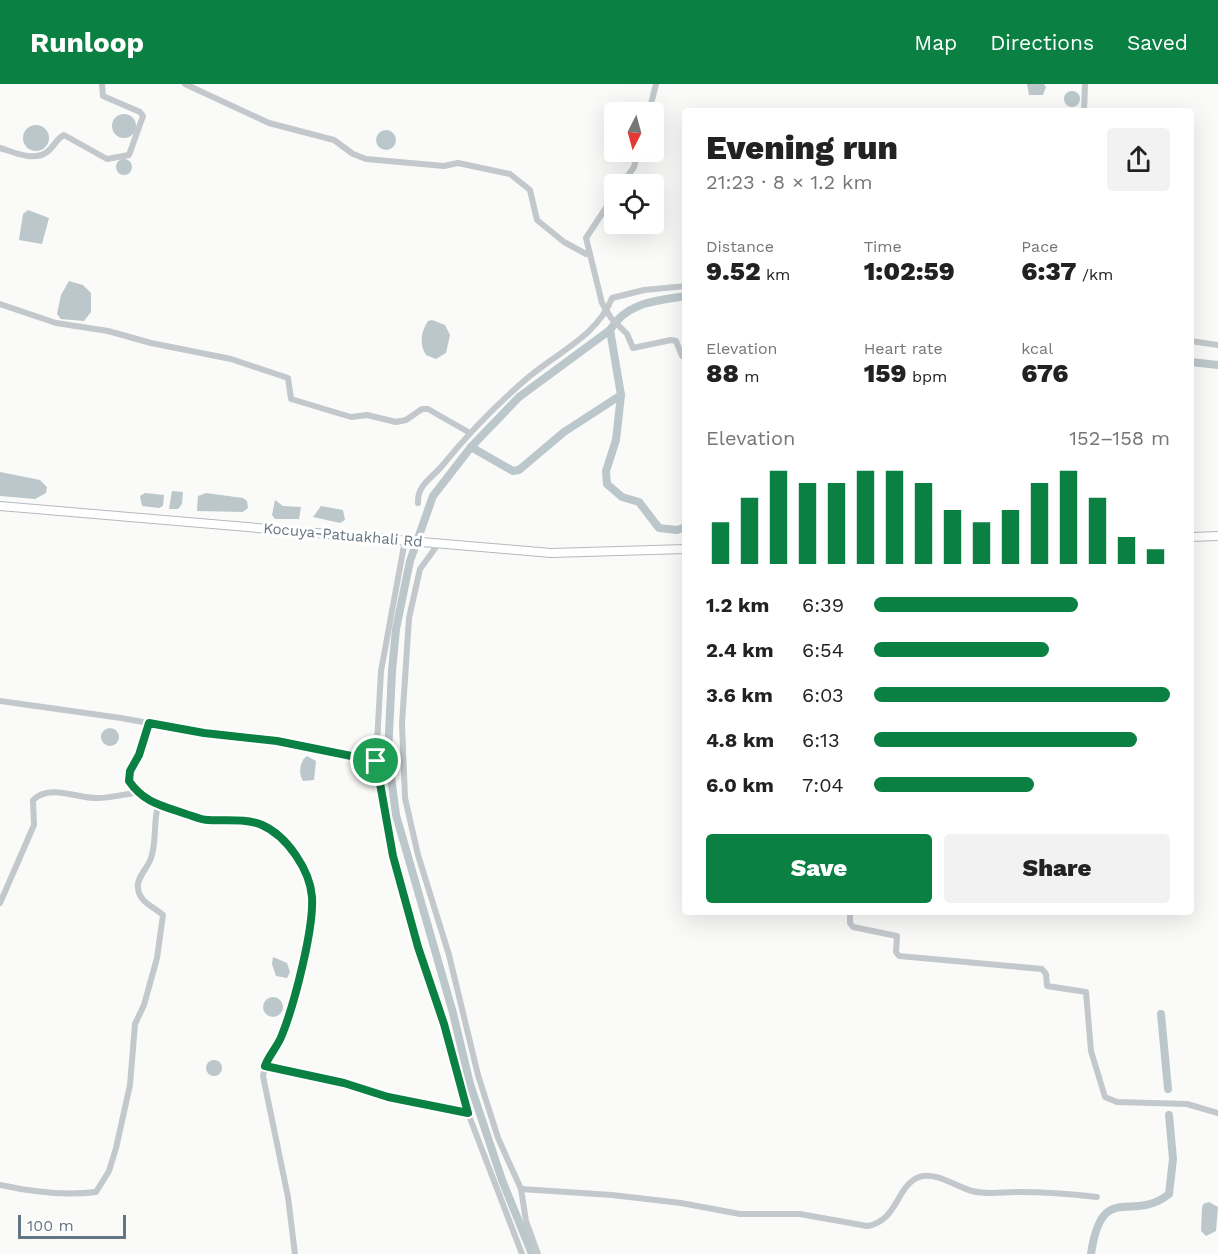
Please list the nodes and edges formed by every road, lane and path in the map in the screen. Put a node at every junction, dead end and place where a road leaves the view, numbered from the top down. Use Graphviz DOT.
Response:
graph roads {
  1 [pos="102,84"];
  2 [pos="184,84"];
  3 [pos="656,84"];
  4 [pos="1085,84"];
  5 [pos="652,102"];
  6 [pos="1084,108"];
  7 [pos="0,148"];
  8 [pos="604,211"];
  9 [pos="586,254"];
  10 [pos="682,286"];
  11 [pos="0,304"];
  12 [pos="609,315"];
  13 [pos="1194,341"];
  14 [pos="1218,345"];
  15 [pos="682,356"];
  16 [pos="470,433"];
  17 [pos="418,502"];
  18 [pos="0,506"];
  19 [pos="1218,536"];
  20 [pos="1194,537"];
  21 [pos="407,540"];
  22 [pos="436,543"];
  23 [pos="682,549"];
  24 [pos="0,700"];
  25 [pos="149,723"];
  26 [pos="376,761"];
  27 [pos="137,793"];
  28 [pos="158,806"];
  29 [pos="0,903"];
  30 [pos="850,915"];
  31 [pos="265,1066"];
  32 [pos="468,1113"];
  33 [pos="1218,1113"];
  34 [pos="0,1185"];
  35 [pos="521,1189"];
  36 [pos="1097,1197"];
  37 [pos="295,1254"];
  38 [pos="522,1254"];
  39 [pos="538,1254"];
  1 -- 7 [label="street"];
  2 -- 9 [label="street"];
  3 -- 5 [label="street"];
  4 -- 6 [label="street"];
  8 -- 12 [label="street"];
  10 -- 12 [label="street"];
  11 -- 16 [label="street"];
  12 -- 15 [label="street"];
  12 -- 16 [label="street"];
  13 -- 14 [label="street"];
  16 -- 17 [label="street"];
  18 -- 21 [label="main road, Kocuya-Patuakhali Rd"];
  19 -- 20 [label="main road"];
  21 -- 22 [label="main road, Kocuya-Patuakhali Rd"];
  21 -- 26 [label="street"];
  22 -- 23 [label="main road, Kocuya-Patuakhali Rd"];
  22 -- 35 [label="street"];
  24 -- 25 [label="street"];
  25 -- 26 [label="street"];
  25 -- 27 [label="street"];
  26 -- 32 [label="street"];
  27 -- 28 [label="street"];
  27 -- 29 [label="street"];
  28 -- 31 [label="street"];
  28 -- 34 [label="street"];
  30 -- 33 [label="street"];
  31 -- 32 [label="street"];
  31 -- 37 [label="street"];
  32 -- 38 [label="street"];
  35 -- 36 [label="street"];
  35 -- 39 [label="street"];
}
